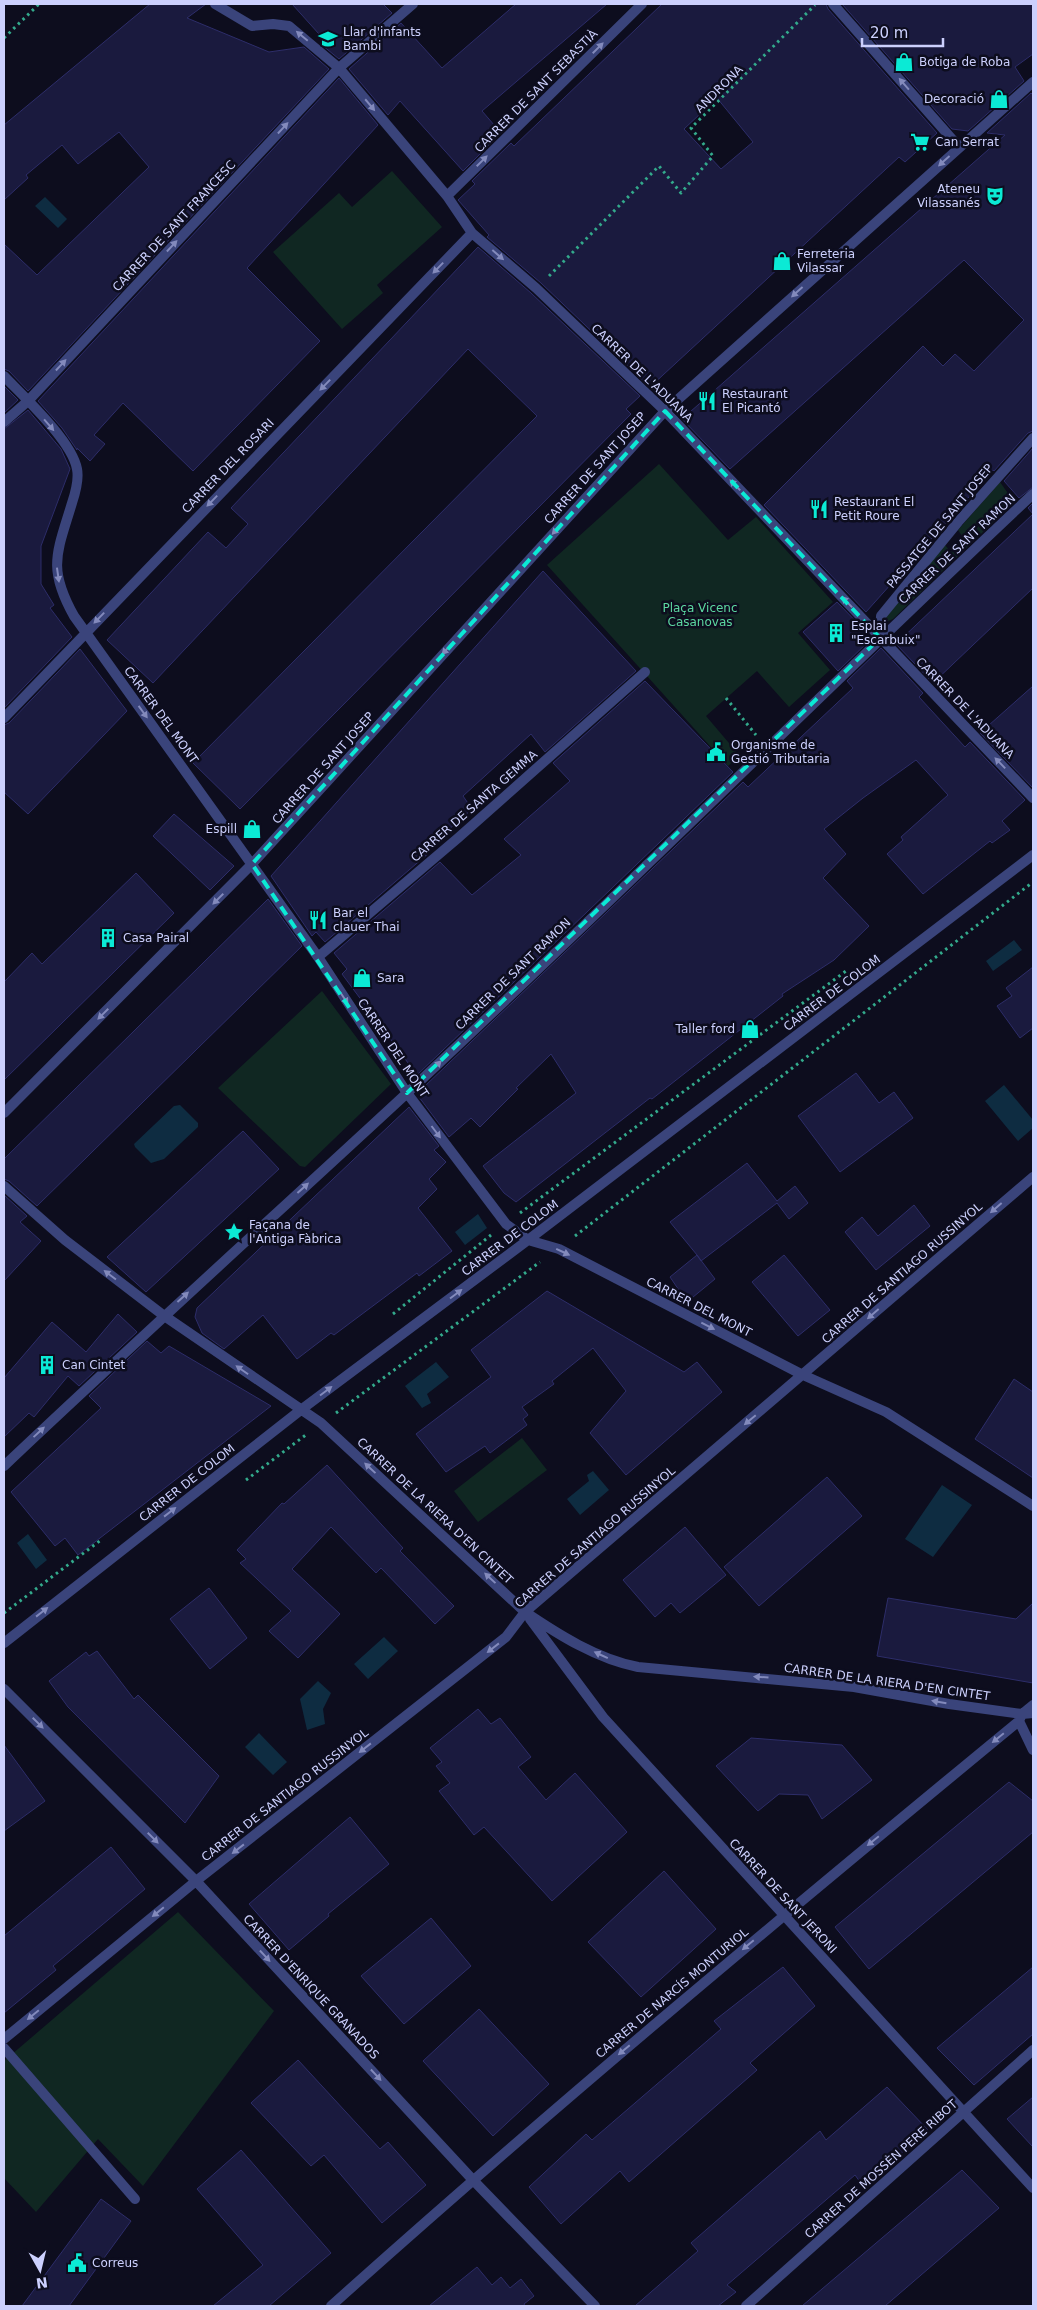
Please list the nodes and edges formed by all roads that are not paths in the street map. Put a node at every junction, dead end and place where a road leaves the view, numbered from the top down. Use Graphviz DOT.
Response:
graph roads {
  1 [pos="215,4"];
  2 [pos="413,4"];
  3 [pos="642,4"];
  4 [pos="833,4"];
  5 [pos="339,68"];
  6 [pos="1033,82"];
  7 [pos="959,147"];
  8 [pos="447,196"];
  9 [pos="472,233"];
  10 [pos="4,376"];
  11 [pos="28,401"];
  12 [pos="665,411"];
  13 [pos="4,422"];
  14 [pos="1033,438"];
  15 [pos="1033,494"];
  16 [pos="86,631"];
  17 [pos="880,638"];
  18 [pos="645,672"];
  19 [pos="4,718"];
  20 [pos="1033,798"];
  21 [pos="1033,855"];
  22 [pos="252,864"];
  23 [pos="318,957"];
  24 [pos="407,1093"];
  25 [pos="4,1113"];
  26 [pos="1033,1176"];
  27 [pos="4,1186"];
  28 [pos="528,1240"];
  29 [pos="163,1316"];
  30 [pos="803,1375"];
  31 [pos="302,1408"];
  32 [pos="4,1466"];
  33 [pos="1033,1506"];
  34 [pos="525,1612"];
  35 [pos="4,1642"];
  36 [pos="4,1688"];
  37 [pos="1033,1705"];
  38 [pos="1033,1713"];
  39 [pos="1020,1717"];
  40 [pos="1033,1750"];
  41 [pos="196,1881"];
  42 [pos="784,1915"];
  43 [pos="4,2039"];
  44 [pos="4,2048"];
  45 [pos="1033,2050"];
  46 [pos="964,2111"];
  47 [pos="472,2179"];
  48 [pos="1033,2188"];
  49 [pos="134,2199"];
  50 [pos="331,2306"];
  51 [pos="595,2306"];
  52 [pos="746,2306"];
  5 -- 1 [label="street, CARRER DE L'ADUANA, one-way"];
  2 -- 5 [label="street, CARRER DE SANT FRANCESC"];
  8 -- 3 [label="street, CARRER DE SANT SEBASTIÀ, one-way"];
  7 -- 4 [label="street, one-way"];
  5 -- 8 [label="street, CARRER DE L'ADUANA, one-way"];
  11 -- 5 [label="street, CARRER DE SANT FRANCESC, one-way"];
  6 -- 7 [label="street, CARRER DE SANT JOSEP"];
  7 -- 12 [label="street, CARRER DE SANT JOSEP, one-way"];
  8 -- 9 [label="street, CARRER DE L'ADUANA"];
  9 -- 12 [label="street, CARRER DE L'ADUANA, one-way"];
  9 -- 16 [label="street, CARRER DEL ROSARI, one-way"];
  10 -- 11 [label="street, CARRER DEL MONT"];
  11 -- 13 [label="street, CARRER DE SANT FRANCESC"];
  11 -- 16 [label="street, CARRER DEL MONT, one-way"];
  17 -- 12 [label="street, CARRER DE L'ADUANA, one-way"];
  12 -- 22 [label="street, CARRER DE SANT JOSEP, one-way"];
  14 -- 17 [label="street, PASSATGE DE SANT JOSEP"];
  15 -- 17 [label="street, CARRER DE SANT RAMON"];
  16 -- 19 [label="street, CARRER DEL ROSARI"];
  16 -- 22 [label="street, CARRER DEL MONT, one-way"];
  20 -- 17 [label="street, CARRER DE L'ADUANA, one-way"];
  24 -- 17 [label="street, CARRER DE SANT RAMON, one-way"];
  18 -- 23 [label="street, CARRER DE SANTA GEMMA"];
  21 -- 28 [label="street, CARRER DE COLOM"];
  22 -- 23 [label="street, CARRER DEL MONT"];
  22 -- 25 [label="street, CARRER DE SANT JOSEP, one-way"];
  23 -- 24 [label="street, CARRER DEL MONT, one-way"];
  24 -- 28 [label="street, CARRER DEL MONT, one-way"];
  29 -- 24 [label="street, CARRER DE SANT RAMON, one-way"];
  26 -- 30 [label="street, CARRER DE SANTIAGO RUSSINYOL, one-way"];
  29 -- 27 [label="street, CARRER DE LA RIERA D'EN CINTET, one-way"];
  28 -- 30 [label="street, CARRER DEL MONT, one-way"];
  31 -- 28 [label="street, CARRER DE COLOM, one-way"];
  31 -- 29 [label="street, CARRER DE LA RIERA D'EN CINTET, one-way"];
  32 -- 29 [label="street, CARRER DE SANT RAMON, one-way"];
  30 -- 33 [label="street, CARRER DEL MONT"];
  30 -- 34 [label="street, CARRER DE SANTIAGO RUSSINYOL, one-way"];
  34 -- 31 [label="street, CARRER DE LA RIERA D'EN CINTET, one-way"];
  35 -- 31 [label="street, CARRER DE COLOM, one-way"];
  39 -- 34 [label="street, CARRER DE LA RIERA D'EN CINTET, one-way"];
  34 -- 41 [label="street, CARRER DE SANTIAGO RUSSINYOL, one-way"];
  34 -- 42 [label="street, CARRER DE SANT JERONI"];
  36 -- 41 [label="street, CARRER D'ENRIQUE GRANADOS, one-way"];
  37 -- 39 [label="street, CARRER DE NARCÍS MONTURIOL"];
  38 -- 39 [label="street, CARRER DE LA RIERA D'EN CINTET"];
  39 -- 40 [label="street"];
  39 -- 42 [label="street, CARRER DE NARCÍS MONTURIOL, one-way"];
  41 -- 43 [label="street, CARRER DE SANTIAGO RUSSINYOL, one-way"];
  41 -- 47 [label="street, CARRER D'ENRIQUE GRANADOS, one-way"];
  42 -- 46 [label="street, CARRER DE SANT JERONI"];
  42 -- 47 [label="street, CARRER DE NARCÍS MONTURIOL, one-way"];
  44 -- 49 [label="street"];
  45 -- 46 [label="street, CARRER DE MOSSÈN PERE RIBOT"];
  46 -- 48 [label="street, CARRER DE SANT JERONI"];
  46 -- 52 [label="street, CARRER DE MOSSÈN PERE RIBOT"];
  47 -- 50 [label="street, CARRER DE NARCÍS MONTURIOL"];
  47 -- 51 [label="street, CARRER D'ENRIQUE GRANADOS"];
}
